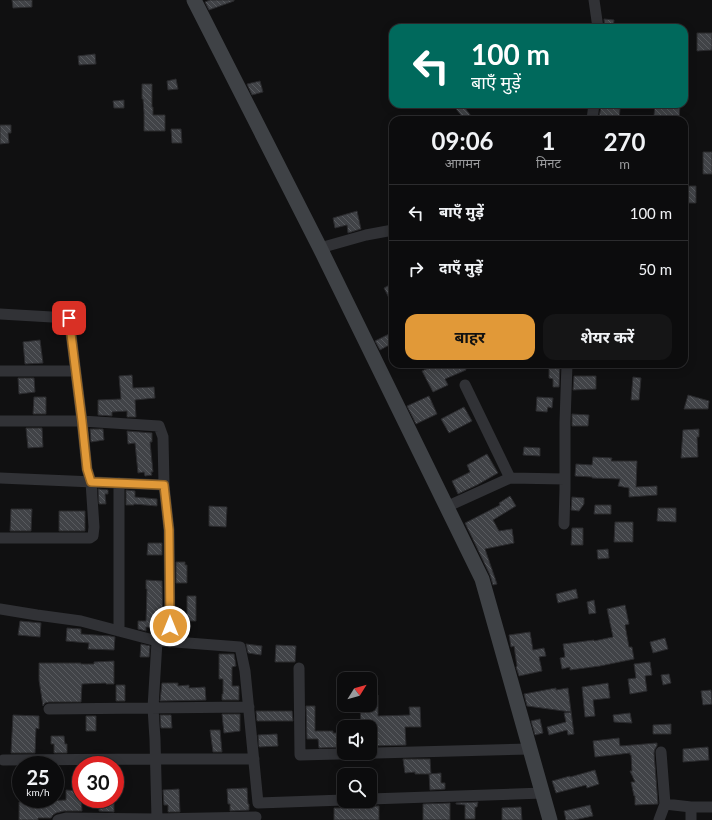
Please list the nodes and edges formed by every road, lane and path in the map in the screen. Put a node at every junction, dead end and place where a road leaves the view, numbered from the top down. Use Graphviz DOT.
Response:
graph roads {
  1 [pos="194,0"];
  2 [pos="594,0"];
  3 [pos="597,24"];
  4 [pos="389,231"];
  5 [pos="320,248"];
  6 [pos="0,314"];
  7 [pos="567,368"];
  8 [pos="0,371"];
  9 [pos="75,371"];
  10 [pos="465,385"];
  11 [pos="0,420"];
  12 [pos="82,421"];
  13 [pos="0,478"];
  14 [pos="510,478"];
  15 [pos="565,479"];
  16 [pos="91,482"];
  17 [pos="120,483"];
  18 [pos="164,485"];
  19 [pos="446,507"];
  20 [pos="564,524"];
  21 [pos="0,538"];
  22 [pos="0,609"];
  23 [pos="119,631"];
  24 [pos="157,641"];
  25 [pos="170,642"];
  26 [pos="299,668"];
  27 [pos="249,707"];
  28 [pos="152,708"];
  29 [pos="49,709"];
  30 [pos="530,749"];
  31 [pos="661,752"];
  32 [pos="155,758"];
  33 [pos="254,759"];
  34 [pos="3,760"];
  35 [pos="543,793"];
  36 [pos="377,799"];
  37 [pos="337,800"];
  38 [pos="258,803"];
  39 [pos="665,804"];
  40 [pos="691,807"];
  41 [pos="712,807"];
  42 [pos="157,819"];
  43 [pos="256,819"];
  44 [pos="58,820"];
  45 [pos="550,820"];
  46 [pos="659,820"];
  47 [pos="691,820"];
  1 -- 5 [label="street"];
  2 -- 3 [label="street"];
  4 -- 5 [label="street"];
  5 -- 19 [label="street"];
  6 -- 9 [label="street"];
  7 -- 15 [label="street"];
  8 -- 9 [label="street"];
  9 -- 12 [label="street"];
  10 -- 14 [label="street"];
  11 -- 12 [label="street"];
  12 -- 16 [label="street"];
  12 -- 18 [label="street"];
  13 -- 16 [label="street"];
  14 -- 15 [label="street"];
  14 -- 19 [label="street"];
  15 -- 20 [label="street"];
  16 -- 17 [label="street"];
  16 -- 21 [label="street"];
  17 -- 18 [label="street"];
  17 -- 23 [label="street"];
  18 -- 25 [label="street"];
  19 -- 30 [label="street"];
  22 -- 23 [label="street"];
  23 -- 24 [label="street"];
  24 -- 25 [label="street"];
  24 -- 28 [label="street"];
  25 -- 27 [label="street"];
  26 -- 30 [label="street"];
  27 -- 28 [label="street"];
  27 -- 33 [label="street"];
  28 -- 29 [label="street"];
  28 -- 32 [label="street"];
  30 -- 35 [label="street"];
  31 -- 39 [label="street"];
  32 -- 33 [label="street"];
  32 -- 34 [label="street"];
  32 -- 42 [label="street"];
  33 -- 38 [label="street"];
  35 -- 36 [label="street"];
  35 -- 45 [label="street"];
  37 -- 38 [label="street"];
  38 -- 43 [label="street"];
  39 -- 40 [label="street"];
  39 -- 46 [label="street"];
  40 -- 41 [label="street"];
  40 -- 47 [label="street"];
  42 -- 43 [label="street"];
  42 -- 44 [label="street"];
}
